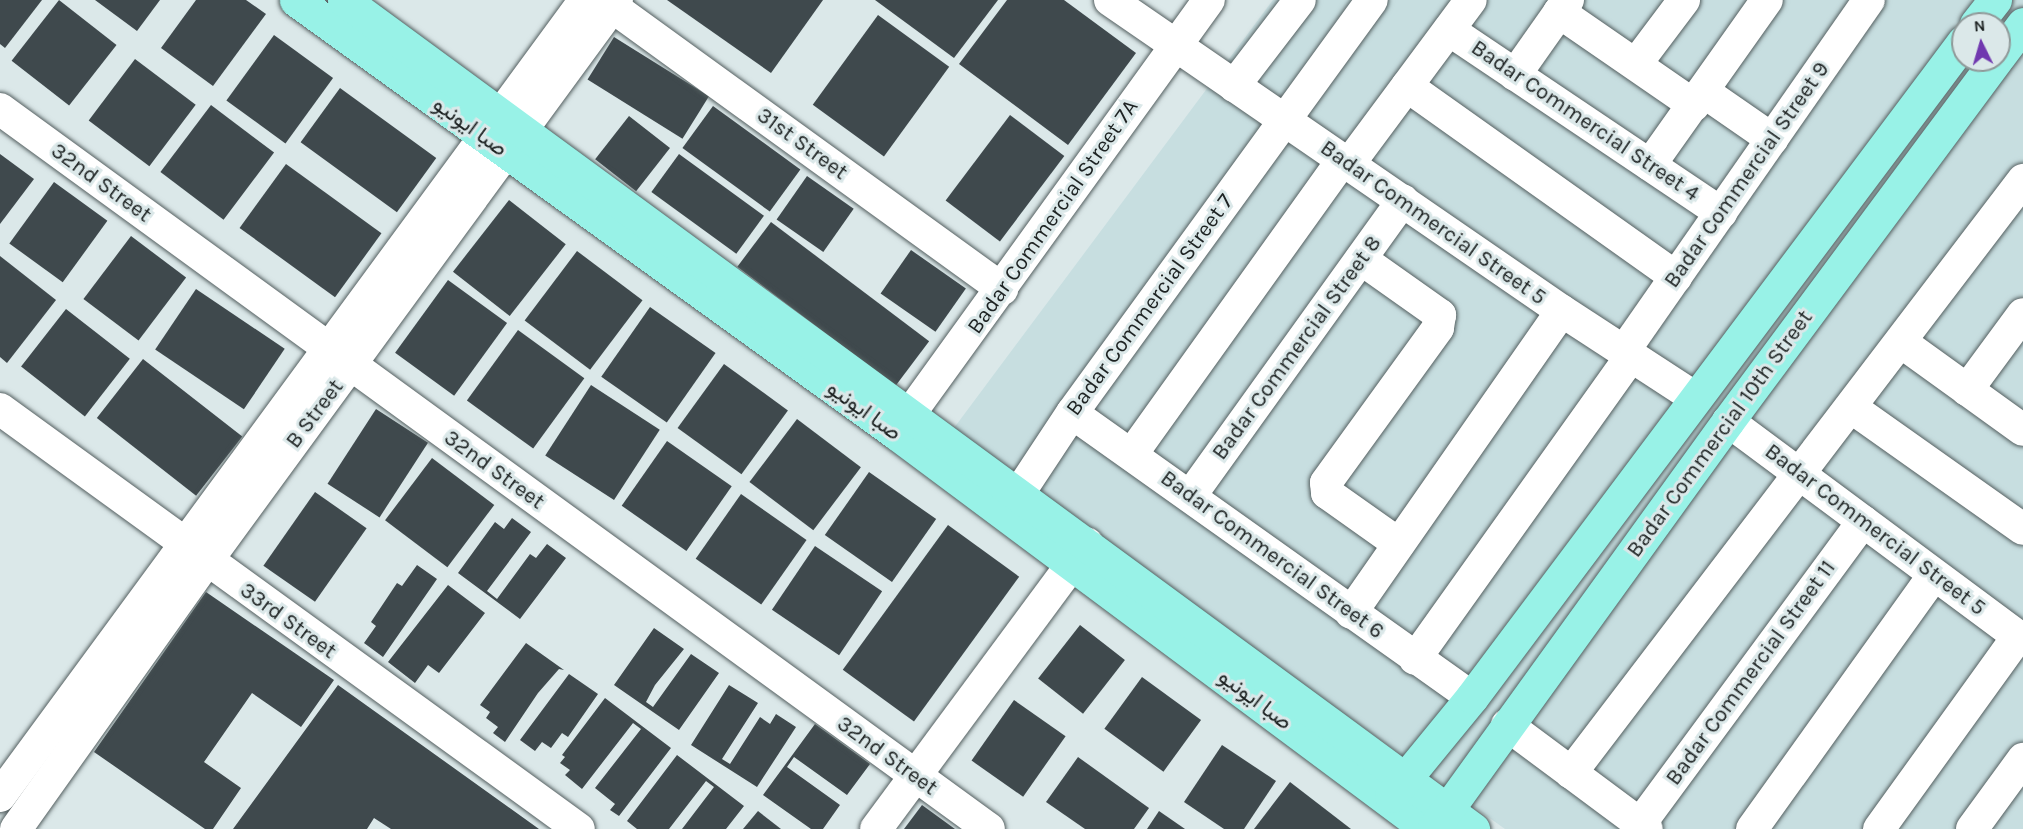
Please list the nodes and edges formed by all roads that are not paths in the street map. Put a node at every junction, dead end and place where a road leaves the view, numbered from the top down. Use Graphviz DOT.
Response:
graph roads {
  1 [pos="296,0"];
  2 [pos="344,0"];
  3 [pos="1110,0"];
  4 [pos="1209,0"];
  5 [pos="1300,0"];
  6 [pos="1372,0"];
  7 [pos="1471,0"];
  8 [pos="1684,0"];
  9 [pos="1868,0"];
  10 [pos="1995,0"];
  11 [pos="1763,1"];
  12 [pos="605,2"];
  13 [pos="1564,6"];
  14 [pos="1986,12"];
  15 [pos="2023,24"];
  16 [pos="1449,30"];
  17 [pos="2011,40"];
  18 [pos="1174,47"];
  19 [pos="1951,58"];
  20 [pos="1635,64"];
  21 [pos="1987,72"];
  22 [pos="1515,75"];
  23 [pos="1234,86"];
  24 [pos="1407,86"];
  25 [pos="1699,98"];
  26 [pos="0,109"];
  27 [pos="1283,119"];
  28 [pos="502,133"];
  29 [pos="1772,139"];
  30 [pos="1346,161"];
  31 [pos="1650,165"];
  32 [pos="2023,180"];
  33 [pos="1403,200"];
  34 [pos="1721,213"];
  35 [pos="1360,259"];
  36 [pos="1676,277"];
  37 [pos="1002,289"];
  38 [pos="1562,311"];
  39 [pos="2023,314"];
  40 [pos="1901,342"];
  41 [pos="1628,353"];
  42 [pos="340,358"];
  43 [pos="1967,390"];
  44 [pos="1694,397"];
  45 [pos="1852,408"];
  46 [pos="0,409"];
  47 [pos="1072,414"];
  48 [pos="1728,420"];
  49 [pos="903,424"];
  50 [pos="2023,430"];
  51 [pos="1131,454"];
  52 [pos="1801,476"];
  53 [pos="1019,493"];
  54 [pos="1191,495"];
  55 [pos="1863,521"];
  56 [pos="2023,529"];
  57 [pos="1399,543"];
  58 [pos="195,553"];
  59 [pos="1080,554"];
  60 [pos="1934,574"];
  61 [pos="1351,613"];
  62 [pos="2021,638"];
  63 [pos="1415,659"];
  64 [pos="1472,697"];
  65 [pos="1507,725"];
  66 [pos="2023,759"];
  67 [pos="1571,773"];
  68 [pos="913,775"];
  69 [pos="1397,789"];
  70 [pos="0,796"];
  71 [pos="1436,823"];
  72 [pos="1643,827"];
  73 [pos="575,828"];
  74 [pos="16,829"];
  75 [pos="876,829"];
  76 [pos="989,829"];
  77 [pos="1473,829"];
  78 [pos="1752,829"];
  79 [pos="1879,829"];
  80 [pos="1972,829"];
  1 -- 28 [label="main road, صبا ایونیو"];
  2 -- 28 [label="main road, صبا ایونیو"];
  3 -- 18 [label="street, Badar Commercial Street 5"];
  4 -- 18 [label="street, Badar Commercial Street 7A"];
  5 -- 23 [label="street"];
  6 -- 27 [label="street, Badar Commercial Street 7"];
  7 -- 16 [label="street"];
  8 -- 20 [label="street"];
  9 -- 29 [label="street, Badar Commercial Street 9"];
  10 -- 14 [label="main road"];
  11 -- 25 [label="street"];
  12 -- 28 [label="street, B Street"];
  12 -- 37 [label="street, 31st Street"];
  13 -- 20 [label="street"];
  13 -- 22 [label="street"];
  15 -- 17 [label="main road"];
  16 -- 22 [label="street, Badar Commercial Street 4"];
  16 -- 24 [label="street"];
  18 -- 23 [label="street, Badar Commercial Street 5"];
  18 -- 37 [label="street, Badar Commercial Street 7A"];
  19 -- 44 [label="main road, Badar Commercial 10th Street"];
  20 -- 25 [label="street"];
  21 -- 48 [label="main road, Badar Commercial 10th Street"];
  22 -- 31 [label="street, Badar Commercial Street 4"];
  23 -- 27 [label="street, Badar Commercial Street 5"];
  24 -- 30 [label="street"];
  24 -- 36 [label="street"];
  25 -- 29 [label="street"];
  25 -- 31 [label="street"];
  26 -- 42 [label="street, 32nd Street"];
  27 -- 30 [label="street, Badar Commercial Street 5"];
  27 -- 47 [label="street, Badar Commercial Street 7"];
  28 -- 42 [label="street, B Street"];
  28 -- 49 [label="main road, صبا ایونیو"];
  29 -- 34 [label="street, Badar Commercial Street 9"];
  30 -- 33 [label="street, Badar Commercial Street 5"];
  30 -- 51 [label="street"];
  31 -- 34 [label="street, Badar Commercial Street 4"];
  32 -- 40 [label="street"];
  33 -- 35 [label="street, Badar Commercial Street 8"];
  33 -- 38 [label="street, Badar Commercial Street 5"];
  34 -- 36 [label="street, Badar Commercial Street 9"];
  35 -- 54 [label="street, Badar Commercial Street 8"];
  35 -- 57 [label="street"];
  36 -- 41 [label="street, Badar Commercial Street 9"];
  37 -- 49 [label="street, Badar Commercial Street 7A"];
  38 -- 41 [label="street, Badar Commercial Street 5"];
  38 -- 57 [label="street"];
  39 -- 43 [label="street"];
  40 -- 43 [label="street"];
  40 -- 45 [label="street"];
  41 -- 44 [label="street, Badar Commercial Street 5"];
  41 -- 63 [label="street, Badar Commercial Street 9"];
  42 -- 58 [label="street, B Street"];
  42 -- 68 [label="street, 32nd Street"];
  43 -- 50 [label="street"];
  44 -- 64 [label="main road, Badar Commercial 10th Street"];
  45 -- 52 [label="street"];
  45 -- 56 [label="street"];
  46 -- 58 [label="street, 33rd Street"];
  47 -- 51 [label="street, Badar Commercial Street 6"];
  47 -- 53 [label="street, Badar Commercial Street 7"];
  48 -- 52 [label="street, Badar Commercial Street 5"];
  48 -- 65 [label="main road, Badar Commercial 10th Street"];
  49 -- 53 [label="main road, صبا ایونیو"];
  49 -- 59 [label="main road, صبا ایونیو"];
  51 -- 54 [label="street, Badar Commercial Street 6"];
  52 -- 55 [label="street, Badar Commercial Street 5"];
  52 -- 67 [label="street"];
  53 -- 59 [label="main road, صبا ایونیو"];
  54 -- 61 [label="street, Badar Commercial Street 6"];
  55 -- 60 [label="street, Badar Commercial Street 5"];
  55 -- 72 [label="street, Badar Commercial Street 11"];
  57 -- 61 [label="street"];
  58 -- 70 [label="street, B Street"];
  58 -- 73 [label="street, 33rd Street"];
  58 -- 74 [label="street, B Street"];
  59 -- 68 [label="street"];
  59 -- 69 [label="main road, صبا ایونیو"];
  60 -- 62 [label="street, Badar Commercial Street 5"];
  60 -- 78 [label="street"];
  61 -- 63 [label="street, Badar Commercial Street 6"];
  62 -- 79 [label="street"];
  63 -- 64 [label="street, Badar Commercial Street 6"];
  64 -- 69 [label="main road, Badar Commercial 10th Street"];
  65 -- 67 [label="street"];
  65 -- 71 [label="main road, Badar Commercial 10th Street"];
  66 -- 80 [label="street"];
  67 -- 72 [label="street"];
  68 -- 75 [label="street"];
  68 -- 76 [label="street, 32nd Street"];
  69 -- 71 [label="main road, صبا ایونیو"];
  71 -- 77 [label="main road, صبا ایونیو"];
}
